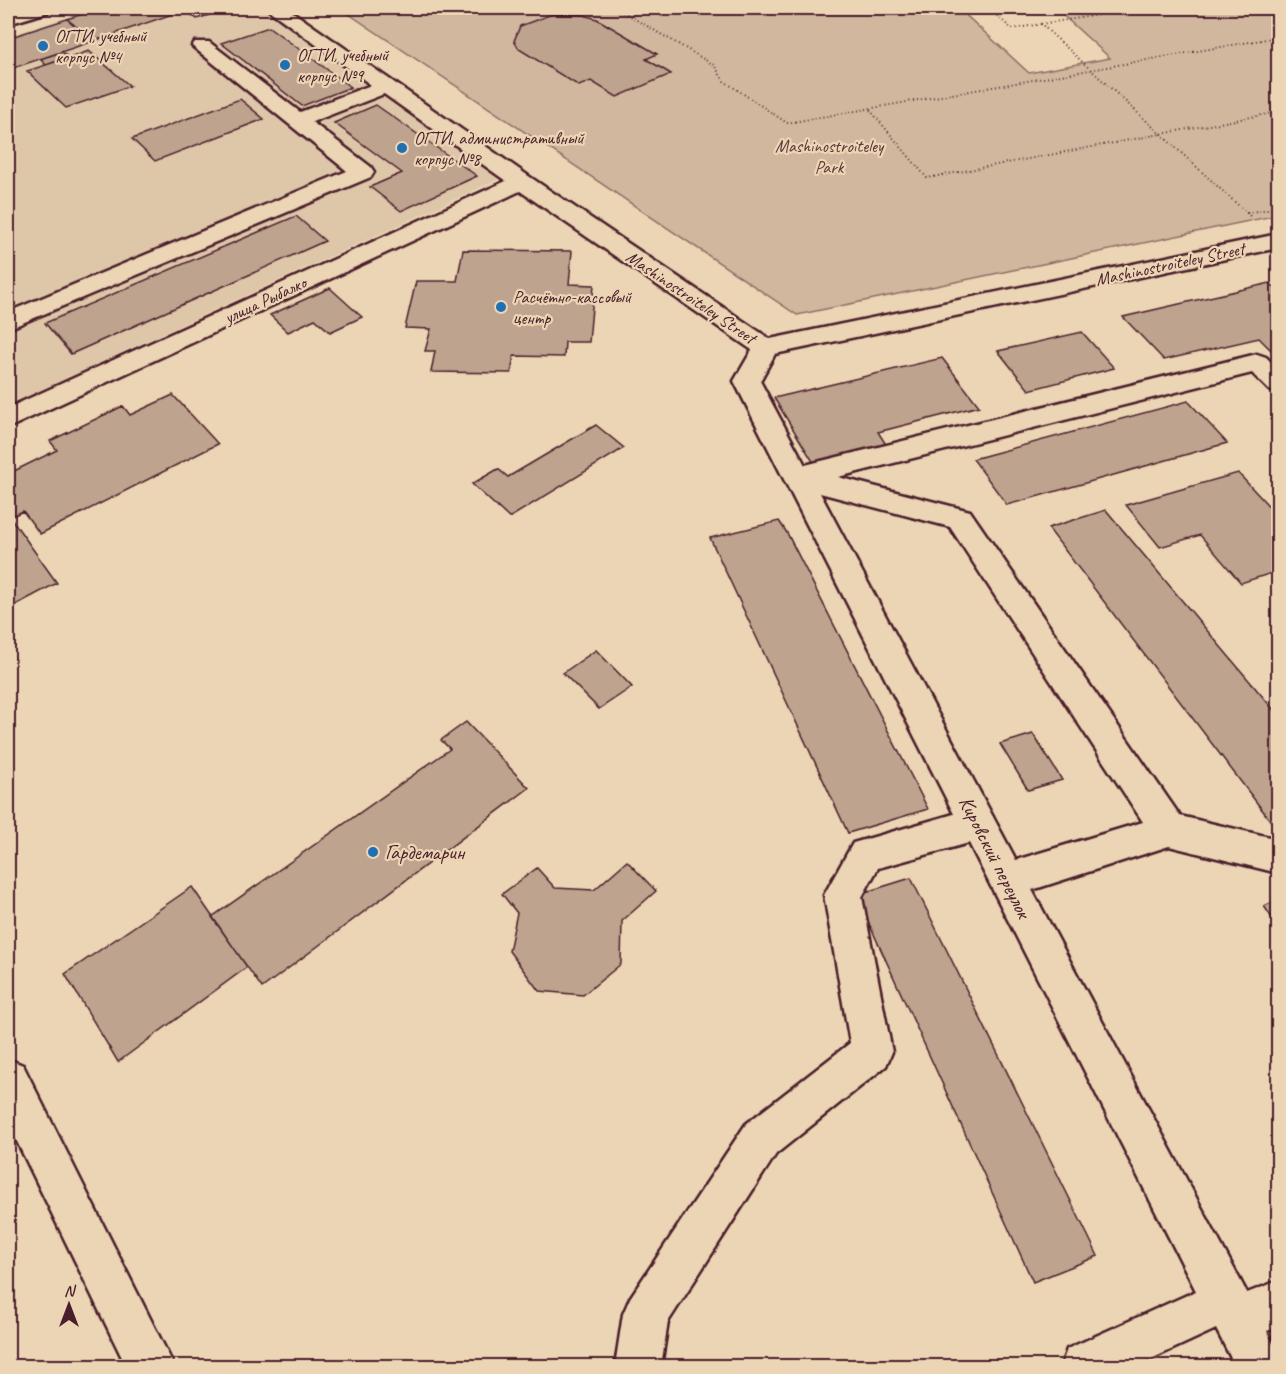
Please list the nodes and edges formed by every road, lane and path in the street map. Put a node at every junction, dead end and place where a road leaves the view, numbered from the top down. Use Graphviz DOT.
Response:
graph roads {
  1 [pos="41,8"];
  2 [pos="275,8"];
  3 [pos="616,8"];
  4 [pos="988,8"];
  5 [pos="1143,8"];
  6 [pos="8,18"];
  7 [pos="1041,24"];
  8 [pos="1278,37"];
  9 [pos="202,46"];
  10 [pos="1092,70"];
  11 [pos="388,86"];
  12 [pos="870,109"];
  13 [pos="1278,112"];
  14 [pos="297,120"];
  15 [pos="1161,134"];
  16 [pos="522,182"];
  17 [pos="1278,207"];
  18 [pos="1246,213"];
  19 [pos="1277,243"];
  20 [pos="8,321"];
  21 [pos="766,348"];
  22 [pos="1278,384"];
  23 [pos="8,418"];
  24 [pos="797,477"];
  25 [pos="978,824"];
  26 [pos="1169,830"];
  27 [pos="1278,856"];
  28 [pos="1007,880"];
  29 [pos="8,1080"];
  30 [pos="1278,1305"];
  31 [pos="1231,1311"];
  32 [pos="151,1366"];
  33 [pos="638,1366"];
  34 [pos="1084,1366"];
  35 [pos="1260,1366"];
  1 -- 6 [label="street"];
  2 -- 11 [label="street, Mashinostroiteley Street"];
  3 -- 12 [label="path"];
  4 -- 7 [label="path"];
  5 -- 7 [label="path"];
  7 -- 10 [label="path"];
  8 -- 10 [label="path"];
  9 -- 14 [label="street"];
  10 -- 12 [label="path"];
  10 -- 15 [label="path"];
  11 -- 14 [label="street"];
  11 -- 16 [label="street, Mashinostroiteley Street"];
  12 -- 15 [label="path"];
  13 -- 15 [label="path"];
  14 -- 20 [label="street"];
  15 -- 18 [label="path"];
  16 -- 21 [label="street, Mashinostroiteley Street"];
  16 -- 23 [label="street, улица Рыбалко"];
  17 -- 18 [label="path"];
  18 -- 19 [label="path"];
  19 -- 21 [label="street, Mashinostroiteley Street"];
  21 -- 24 [label="street, Кировский переулок"];
  22 -- 24 [label="street"];
  24 -- 25 [label="street, Кировский переулок"];
  24 -- 26 [label="street"];
  25 -- 28 [label="street, Кировский переулок"];
  25 -- 33 [label="street"];
  26 -- 27 [label="street"];
  26 -- 28 [label="street"];
  28 -- 31 [label="street, Кировский переулок"];
  29 -- 32 [label="street"];
  30 -- 31 [label="street"];
  31 -- 34 [label="street"];
  31 -- 35 [label="street, Кировский переулок"];
}
